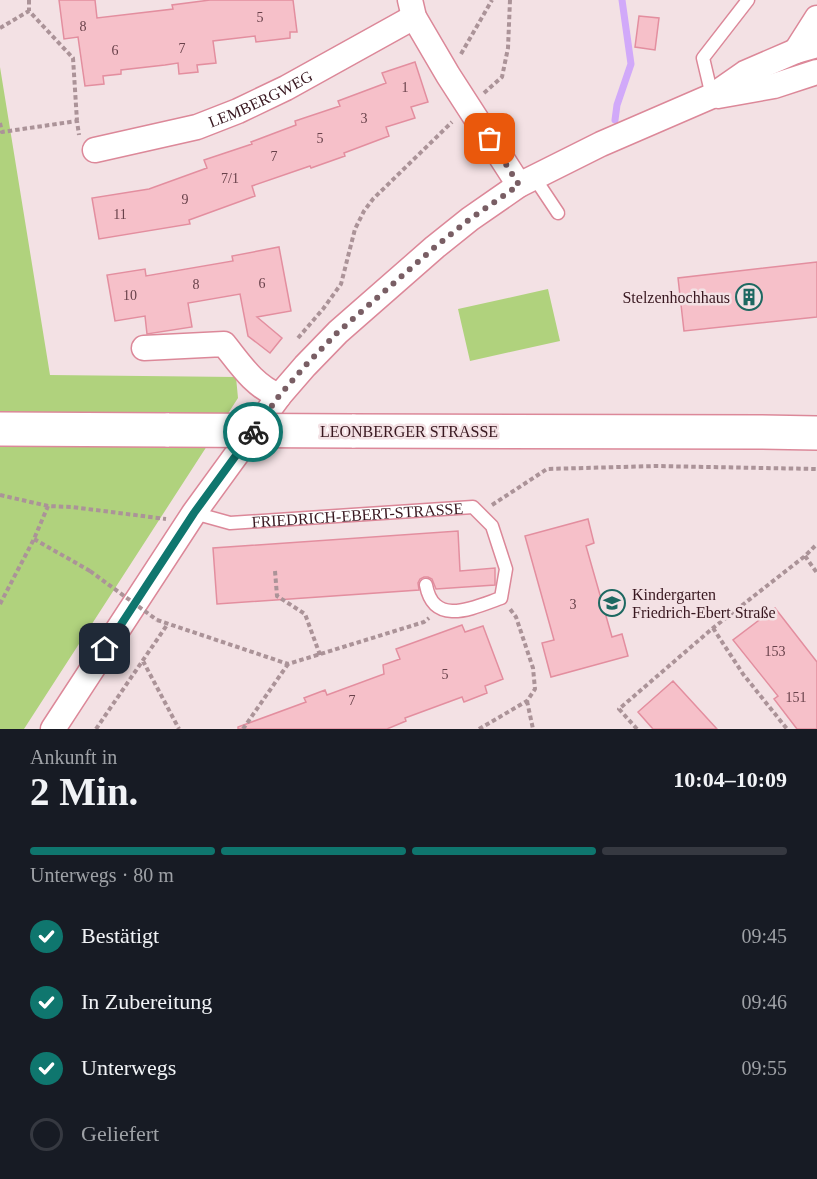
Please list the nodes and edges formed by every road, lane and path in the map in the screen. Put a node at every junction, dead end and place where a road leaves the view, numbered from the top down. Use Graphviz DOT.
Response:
graph roads {
  1 [pos="29,0"];
  2 [pos="492,0"];
  3 [pos="510,0"];
  4 [pos="748,0"];
  5 [pos="412,8"];
  6 [pos="29,11"];
  7 [pos="817,18"];
  8 [pos="0,28"];
  9 [pos="806,48"];
  10 [pos="817,72"];
  11 [pos="448,75"];
  12 [pos="774,86"];
  13 [pos="817,90"];
  14 [pos="712,96"];
  15 [pos="469,106"];
  16 [pos="76,121"];
  17 [pos="0,123"];
  18 [pos="95,150"];
  19 [pos="527,181"];
  20 [pos="558,213"];
  21 [pos="144,348"];
  22 [pos="279,396"];
  23 [pos="0,429"];
  24 [pos="817,433"];
  25 [pos="817,469"];
  26 [pos="0,495"];
  27 [pos="48,506"];
  28 [pos="194,513"];
  29 [pos="479,513"];
  30 [pos="167,519"];
  31 [pos="34,539"];
  32 [pos="817,544"];
  33 [pos="805,556"];
  34 [pos="275,571"];
  35 [pos="817,573"];
  36 [pos="426,585"];
  37 [pos="501,598"];
  38 [pos="0,604"];
  39 [pos="439,608"];
  40 [pos="167,625"];
  41 [pos="713,628"];
  42 [pos="320,655"];
  43 [pos="144,661"];
  44 [pos="288,664"];
  45 [pos="527,701"];
  46 [pos="53,729"];
  47 [pos="96,729"];
  48 [pos="179,729"];
  49 [pos="243,729"];
  50 [pos="479,729"];
  51 [pos="533,729"];
  52 [pos="637,729"];
  53 [pos="787,729"];
  1 -- 6 [label="path"];
  2 -- 11 [label="path"];
  3 -- 15 [label="path"];
  4 -- 14 [label="lane"];
  5 -- 11 [label="street"];
  5 -- 18 [label="street, LEMBERGWEG"];
  6 -- 8 [label="path"];
  6 -- 16 [label="path"];
  7 -- 9 [label="street"];
  9 -- 14 [label="street"];
  10 -- 12 [label="street"];
  11 -- 15 [label="street"];
  12 -- 13 [label="street"];
  12 -- 14 [label="street"];
  14 -- 19 [label="street"];
  15 -- 19 [label="street"];
  16 -- 17 [label="path"];
  16 -- 18 [label="path"];
  19 -- 20 [label="lane"];
  19 -- 22 [label="street"];
  21 -- 22 [label="street"];
  22 -- 28 [label="street"];
  23 -- 24 [label="main road, LEONBERGER STRASSE, bridge"];
  25 -- 29 [label="path"];
  26 -- 27 [label="path"];
  27 -- 30 [label="path"];
  27 -- 31 [label="path"];
  28 -- 29 [label="lane, FRIEDRICH-EBERT-STRASSE"];
  28 -- 46 [label="street"];
  29 -- 37 [label="lane, FRIEDRICH-EBERT-STRASSE"];
  31 -- 38 [label="path"];
  31 -- 40 [label="path, bridge"];
  32 -- 33 [label="path"];
  33 -- 35 [label="path"];
  33 -- 41 [label="path"];
  34 -- 42 [label="path"];
  36 -- 39 [label="lane"];
  37 -- 39 [label="lane"];
  37 -- 45 [label="path"];
  39 -- 42 [label="path"];
  40 -- 43 [label="path"];
  40 -- 44 [label="path"];
  41 -- 52 [label="path"];
  41 -- 53 [label="path"];
  42 -- 44 [label="path"];
  43 -- 47 [label="path"];
  43 -- 48 [label="path"];
  44 -- 49 [label="path"];
  45 -- 50 [label="path"];
  45 -- 51 [label="path"];
}
